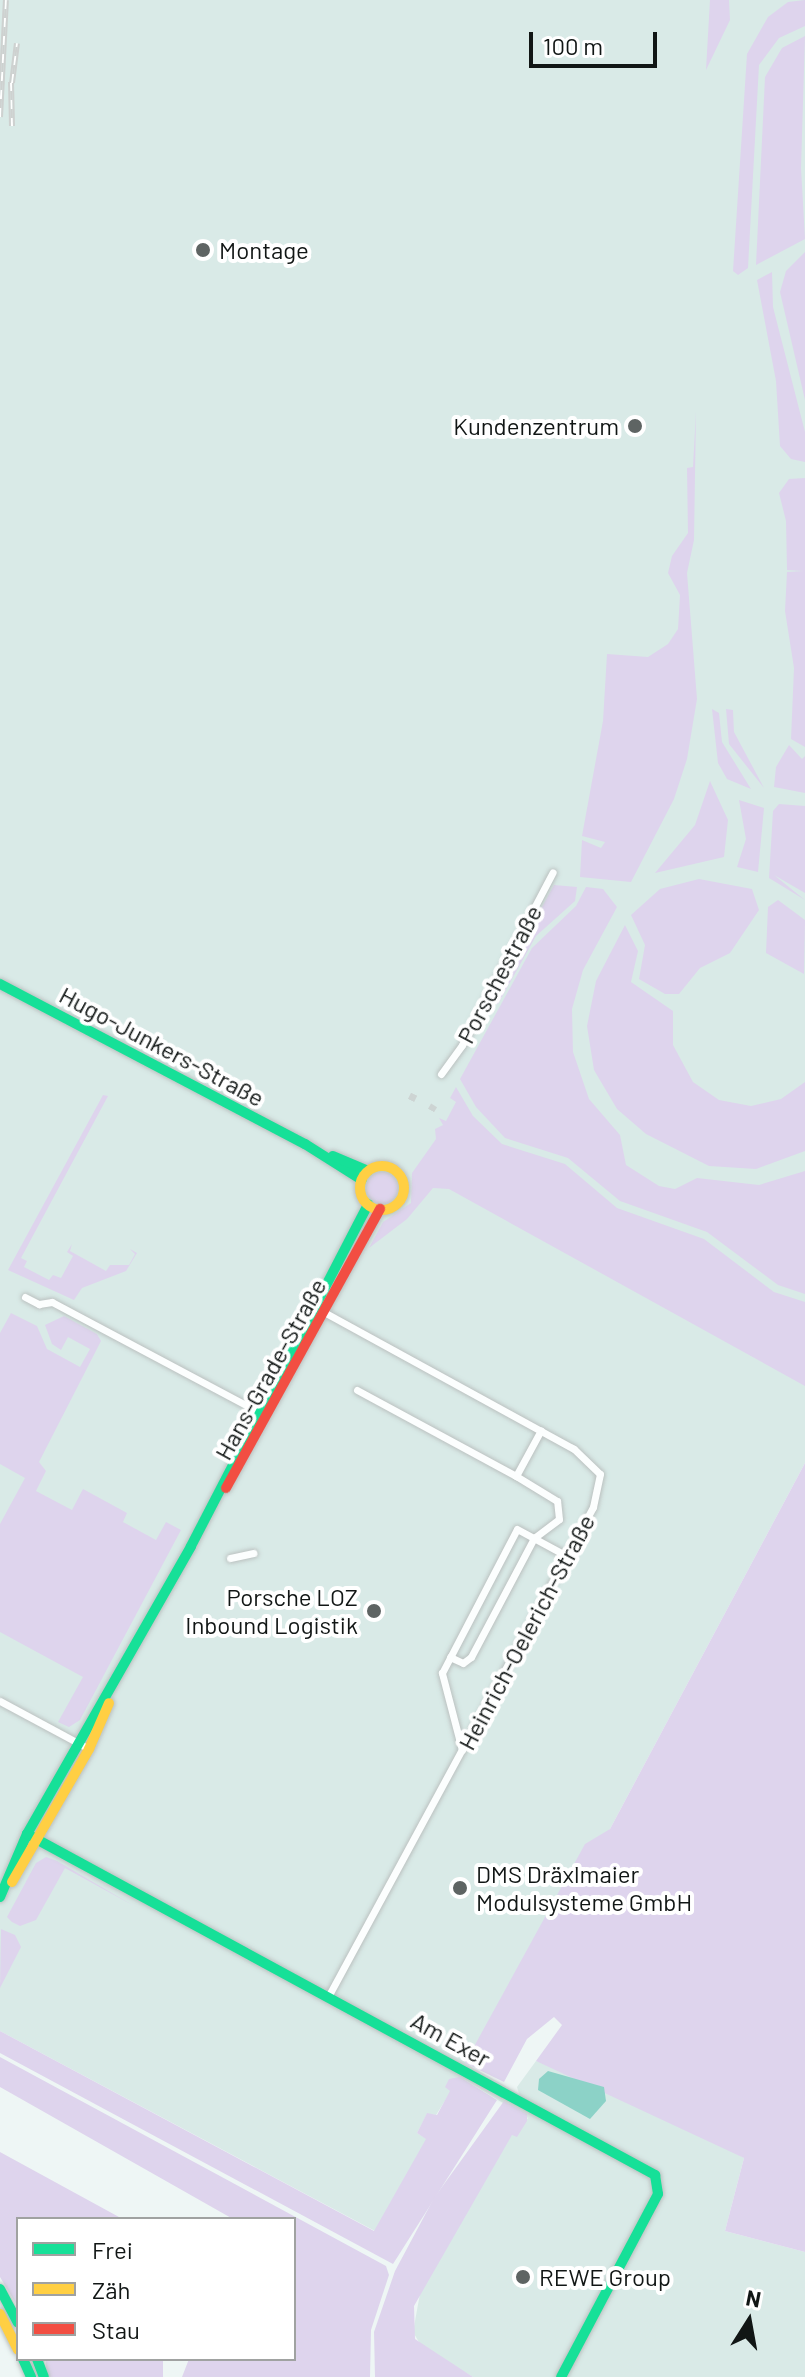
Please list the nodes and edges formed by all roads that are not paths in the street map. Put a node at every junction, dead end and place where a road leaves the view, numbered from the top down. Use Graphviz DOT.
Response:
graph roads {
  1 [pos="553,872"];
  2 [pos="0,984"];
  3 [pos="441,1074"];
  4 [pos="365,1175"];
  5 [pos="368,1204"];
  6 [pos="380,1209"];
  7 [pos="25,1297"];
  8 [pos="313,1306"];
  9 [pos="324,1313"];
  10 [pos="357,1390"];
  11 [pos="257,1410"];
  12 [pos="269,1416"];
  13 [pos="541,1430"];
  14 [pos="516,1476"];
  15 [pos="534,1538"];
  16 [pos="191,1546"];
  17 [pos="253,1553"];
  18 [pos="567,1556"];
  19 [pos="230,1558"];
  20 [pos="450,1657"];
  21 [pos="125,1668"];
  22 [pos="0,1701"];
  23 [pos="78,1744"];
  24 [pos="89,1749"];
  25 [pos="462,1750"];
  26 [pos="27,1834"];
  27 [pos="38,1840"];
  28 [pos="0,1899"];
  29 [pos="329,1995"];
  30 [pos="0,2289"];
  31 [pos="0,2314"];
  32 [pos="16,2319"];
  33 [pos="16,2346"];
  34 [pos="561,2377"];
  1 -- 3 [label="street, Porschestraße"];
  2 -- 4 [label="street, Hugo-Junkers-Straße"];
  4 -- 5 [label="street"];
  4 -- 6 [label="street"];
  5 -- 6 [label="street"];
  5 -- 8 [label="street, Hans-Grade-Straße"];
  6 -- 9 [label="street, Hans-Grade-Straße"];
  7 -- 11 [label="street"];
  8 -- 9 [label="street, Heinrich-Oelerich-Straße"];
  8 -- 11 [label="street, Hans-Grade-Straße"];
  9 -- 12 [label="street, Hans-Grade-Straße"];
  9 -- 13 [label="street, Heinrich-Oelerich-Straße"];
  10 -- 14 [label="street"];
  11 -- 12 [label="street"];
  11 -- 16 [label="street, Hans-Grade-Straße"];
  12 -- 16 [label="street, Hans-Grade-Straße"];
  13 -- 14 [label="street"];
  13 -- 18 [label="street, Heinrich-Oelerich-Straße"];
  14 -- 15 [label="street"];
  15 -- 18 [label="street"];
  15 -- 20 [label="street"];
  15 -- 20 [label="street"];
  16 -- 21 [label="street, Hans-Grade-Straße"];
  17 -- 19 [label="street"];
  18 -- 25 [label="street, Heinrich-Oelerich-Straße"];
  20 -- 25 [label="street"];
  21 -- 23 [label="street, Hans-Grade-Straße"];
  21 -- 24 [label="street, Hans-Grade-Straße"];
  22 -- 23 [label="street"];
  23 -- 24 [label="street"];
  23 -- 26 [label="street, Hans-Grade-Straße"];
  24 -- 27 [label="street, Hans-Grade-Straße"];
  25 -- 29 [label="street, Heinrich-Oelerich-Straße"];
  26 -- 27 [label="street, Am Exer"];
  26 -- 28 [label="street, Hans-Grade-Straße"];
  27 -- 28 [label="street, Hans-Grade-Straße"];
  27 -- 29 [label="street, Am Exer"];
  29 -- 34 [label="street, Am Exer"];
  30 -- 32 [label="street"];
  31 -- 33 [label="street"];
}
